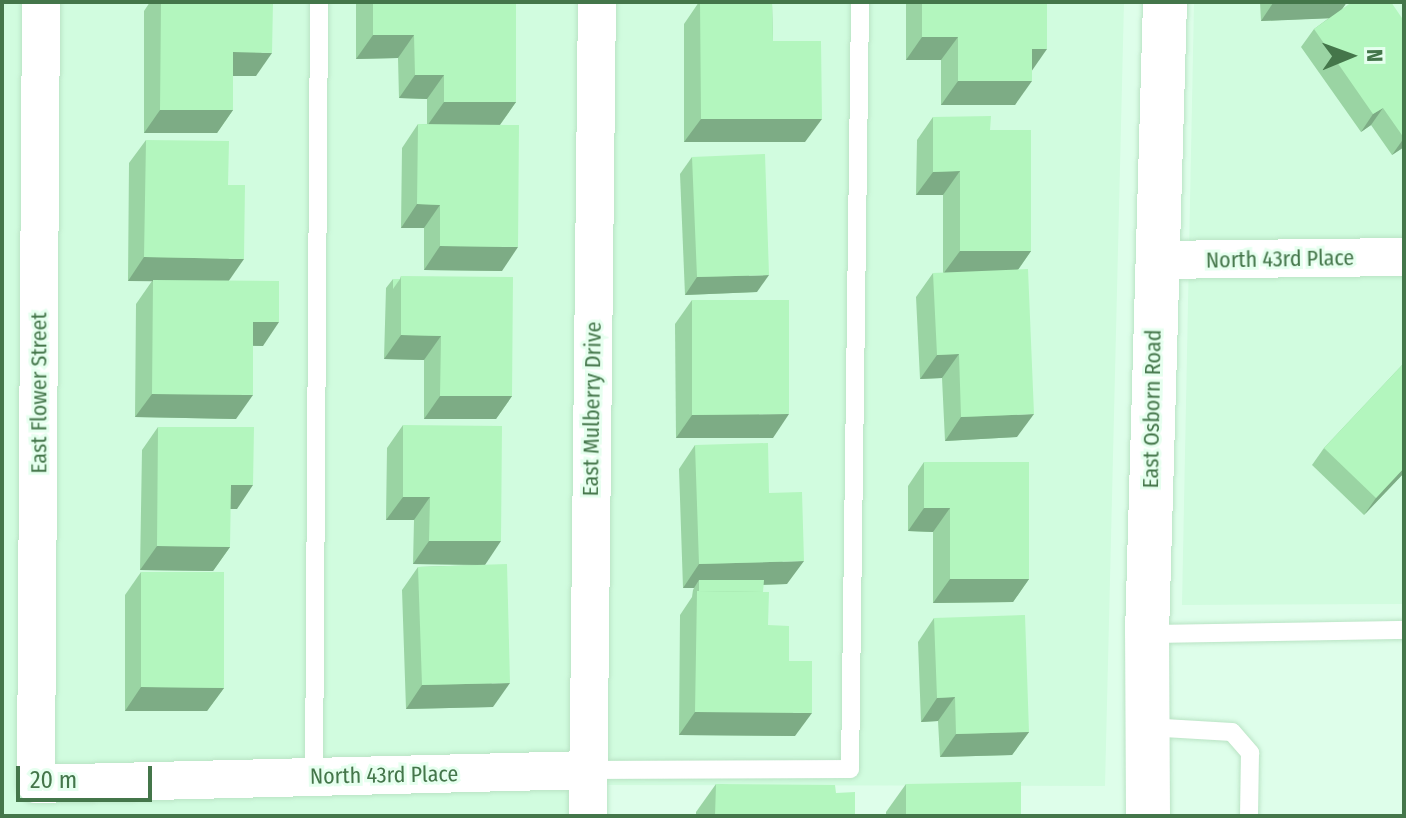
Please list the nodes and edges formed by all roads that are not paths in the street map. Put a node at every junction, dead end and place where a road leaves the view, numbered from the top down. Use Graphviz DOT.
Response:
graph roads {
  1 [pos="41,2"];
  2 [pos="319,2"];
  3 [pos="597,2"];
  4 [pos="860,2"];
  5 [pos="1165,2"];
  6 [pos="1404,257"];
  7 [pos="1156,260"];
  8 [pos="1404,630"];
  9 [pos="1147,634"];
  10 [pos="1147,727"];
  11 [pos="588,770"];
  12 [pos="314,777"];
  13 [pos="36,784"];
  14 [pos="588,816"];
  15 [pos="1148,816"];
  16 [pos="1249,816"];
  1 -- 13 [label="street, East Flower Street"];
  2 -- 12 [label="lane"];
  3 -- 11 [label="street, East Mulberry Drive"];
  4 -- 11 [label="lane"];
  5 -- 7 [label="street, East Osborn Road"];
  6 -- 7 [label="street, North 43rd Place"];
  7 -- 9 [label="street, East Osborn Road"];
  8 -- 9 [label="lane"];
  9 -- 10 [label="street, East Osborn Road"];
  10 -- 15 [label="street, East Osborn Road"];
  10 -- 16 [label="lane"];
  11 -- 12 [label="street, North 43rd Place"];
  11 -- 14 [label="street, East Mulberry Drive"];
  12 -- 13 [label="street, North 43rd Place"];
}
